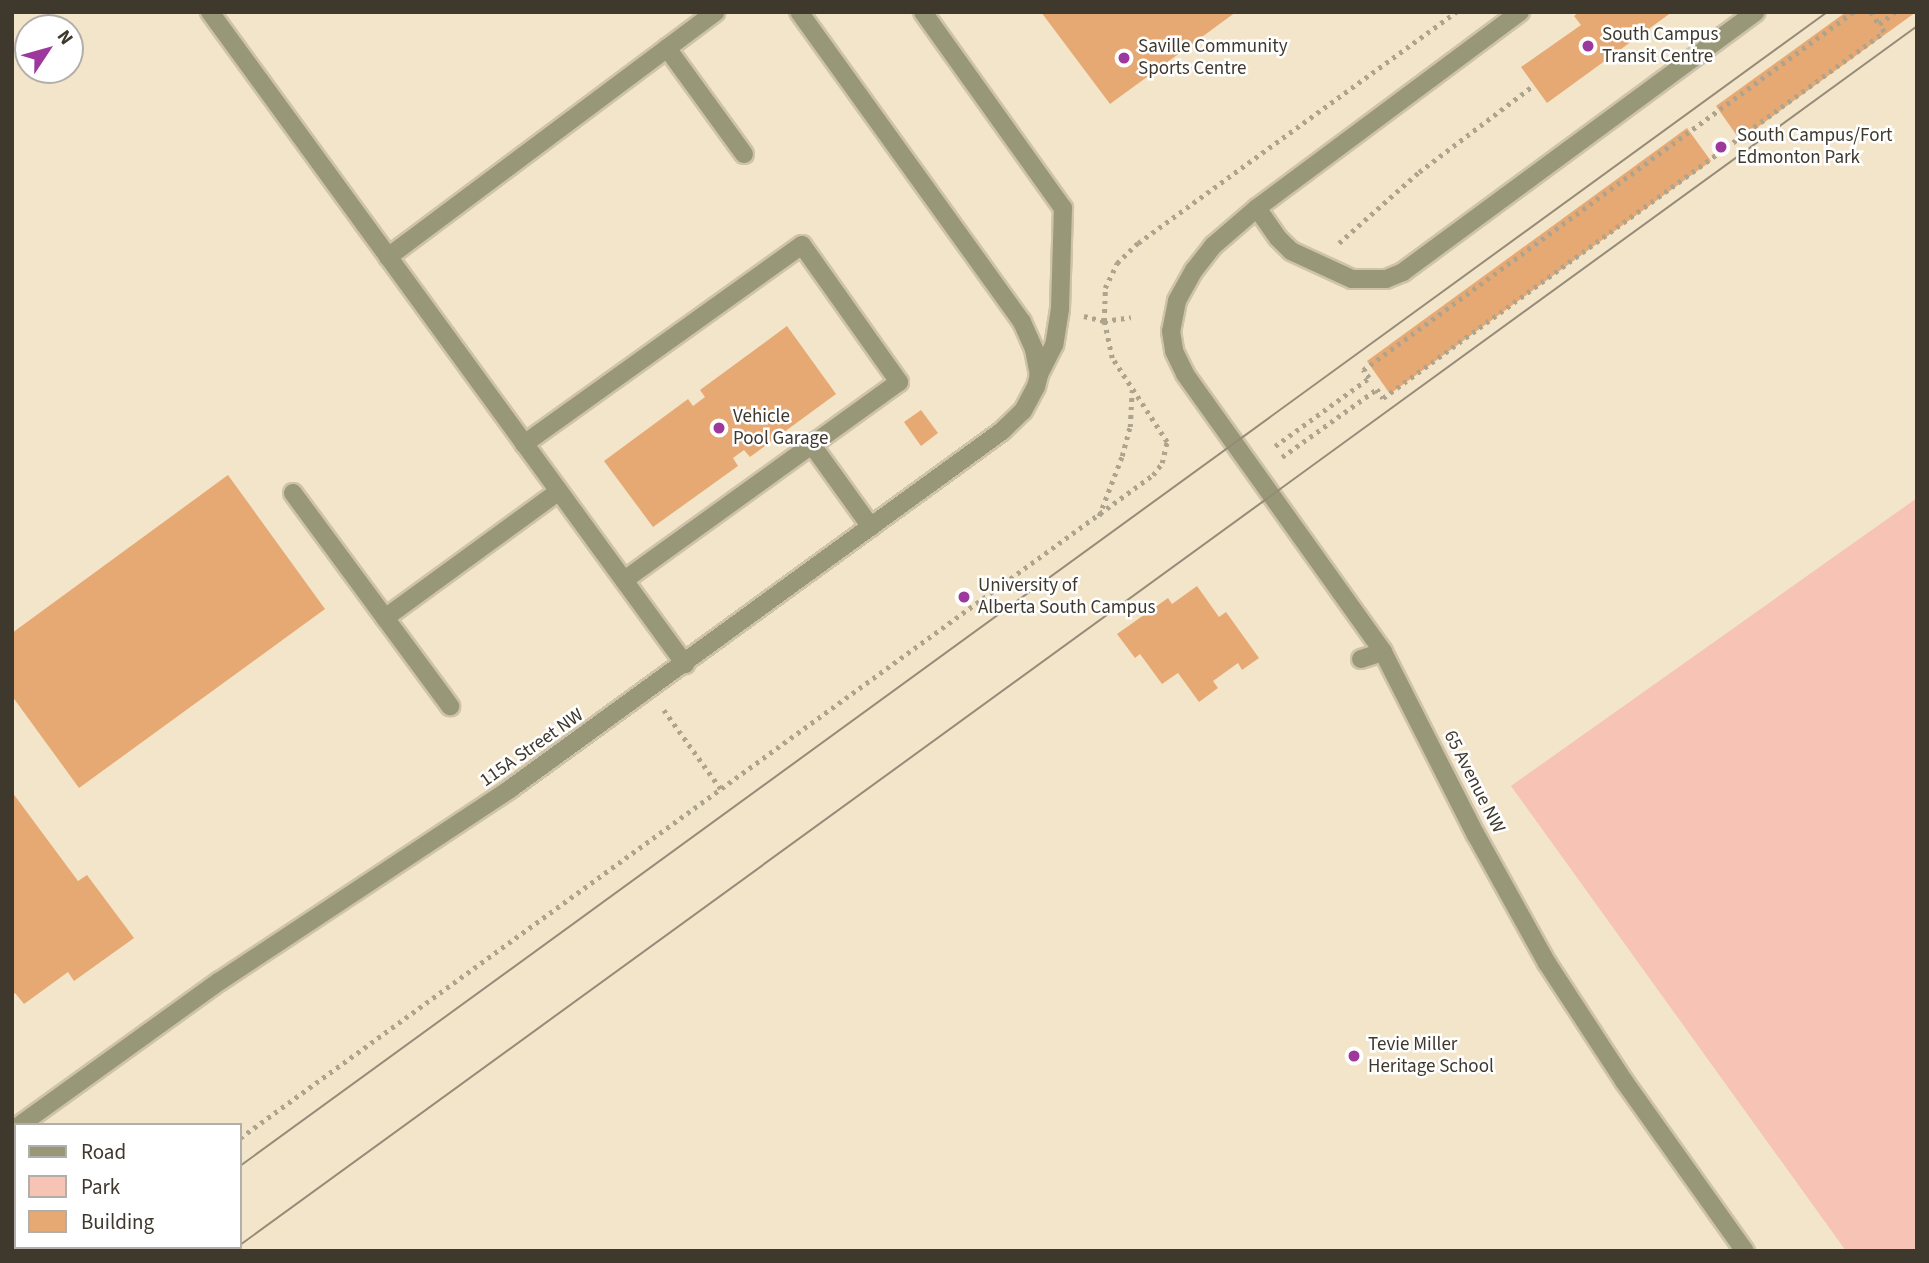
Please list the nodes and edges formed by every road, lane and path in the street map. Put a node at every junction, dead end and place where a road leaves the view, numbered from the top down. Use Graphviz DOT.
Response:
graph roads {
  1 [pos="210,12"];
  2 [pos="715,12"];
  3 [pos="799,12"];
  4 [pos="923,12"];
  5 [pos="1456,12"];
  6 [pos="1520,12"];
  7 [pos="1756,12"];
  8 [pos="1853,12"];
  9 [pos="1871,12"];
  10 [pos="1895,12"];
  11 [pos="1879,24"];
  12 [pos="667,48"];
  13 [pos="1534,85"];
  14 [pos="744,154"];
  15 [pos="1257,208"];
  16 [pos="1338,244"];
  17 [pos="388,257"];
  18 [pos="1060,309"];
  19 [pos="1131,317"];
  20 [pos="1104,321"];
  21 [pos="1039,375"];
  22 [pos="1369,378"];
  23 [pos="1377,389"];
  24 [pos="1132,390"];
  25 [pos="524,444"];
  26 [pos="812,445"];
  27 [pos="1275,446"];
  28 [pos="1282,457"];
  29 [pos="559,491"];
  30 [pos="293,493"];
  31 [pos="1099,516"];
  32 [pos="871,527"];
  33 [pos="624,580"];
  34 [pos="385,618"];
  35 [pos="1383,652"];
  36 [pos="1361,659"];
  37 [pos="685,664"];
  38 [pos="650,690"];
  39 [pos="450,706"];
  40 [pos="721,789"];
  41 [pos="23,1123"];
  42 [pos="242,1137"];
  43 [pos="1745,1251"];
  1 -- 17 [label="street"];
  2 -- 12 [label="street"];
  3 -- 21 [label="street"];
  4 -- 18 [label="street, 115A Street NW"];
  5 -- 20 [label="path"];
  6 -- 15 [label="street"];
  7 -- 15 [label="street"];
  8 -- 22 [label="path"];
  9 -- 11 [label="path"];
  10 -- 11 [label="path"];
  11 -- 23 [label="path"];
  12 -- 14 [label="street"];
  12 -- 17 [label="street"];
  13 -- 16 [label="path"];
  15 -- 35 [label="street, 65 Avenue NW"];
  17 -- 25 [label="street"];
  18 -- 20 [label="path"];
  18 -- 21 [label="street, 115A Street NW"];
  19 -- 20 [label="path"];
  20 -- 24 [label="path"];
  21 -- 32 [label="street, 115A Street NW"];
  22 -- 23 [label="path"];
  22 -- 27 [label="path"];
  23 -- 28 [label="path"];
  24 -- 31 [label="path"];
  24 -- 31 [label="path"];
  25 -- 26 [label="street"];
  25 -- 29 [label="street"];
  26 -- 32 [label="street"];
  26 -- 33 [label="street"];
  29 -- 33 [label="street"];
  29 -- 34 [label="street"];
  30 -- 34 [label="street"];
  31 -- 40 [label="path"];
  32 -- 37 [label="street, 115A Street NW"];
  33 -- 37 [label="street"];
  34 -- 39 [label="street"];
  35 -- 36 [label="street"];
  35 -- 43 [label="street, 65 Avenue NW"];
  37 -- 38 [label="street, 115A Street NW"];
  38 -- 40 [label="path"];
  38 -- 41 [label="street, 115A Street NW"];
  40 -- 42 [label="path"];
}
